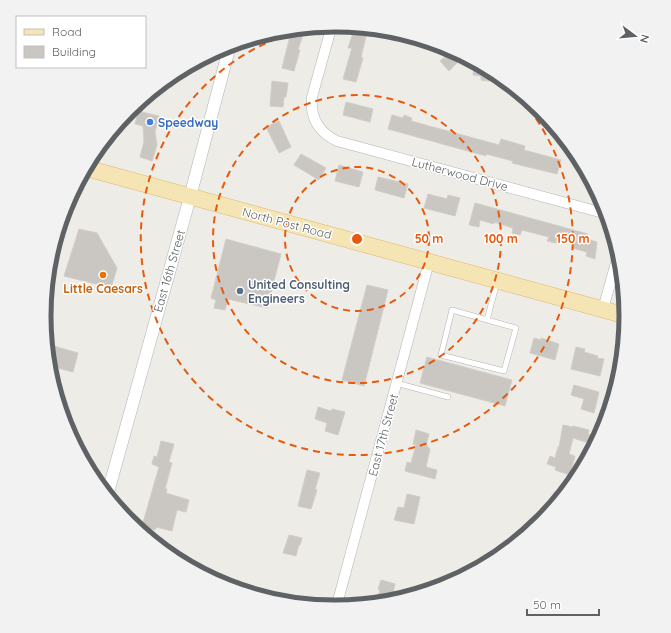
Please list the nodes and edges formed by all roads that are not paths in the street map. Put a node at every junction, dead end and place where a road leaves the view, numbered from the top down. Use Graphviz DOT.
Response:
graph roads {
  1 [pos="330,32"];
  2 [pos="228,54"];
  3 [pos="92,170"];
  4 [pos="190,197"];
  5 [pos="600,212"];
  6 [pos="429,262"];
  7 [pos="616,264"];
  8 [pos="497,280"];
  9 [pos="603,309"];
  10 [pos="620,314"];
  11 [pos="487,320"];
  12 [pos="396,383"];
  13 [pos="448,397"];
  14 [pos="109,489"];
  15 [pos="338,601"];
  1 -- 5 [label="street, Lutherwood Drive"];
  2 -- 4 [label="street, East 16th Street"];
  3 -- 4 [label="main road, North Post Road"];
  4 -- 6 [label="main road, North Post Road"];
  4 -- 14 [label="street, East 16th Street"];
  6 -- 8 [label="main road, North Post Road"];
  6 -- 12 [label="street, East 17th Street"];
  7 -- 9 [label="street"];
  8 -- 9 [label="main road, North Post Road"];
  8 -- 11 [label="lane"];
  9 -- 10 [label="main road, North Post Road"];
  11 -- 11 [label="lane"];
  12 -- 13 [label="lane"];
  12 -- 15 [label="street, East 17th Street"];
}
